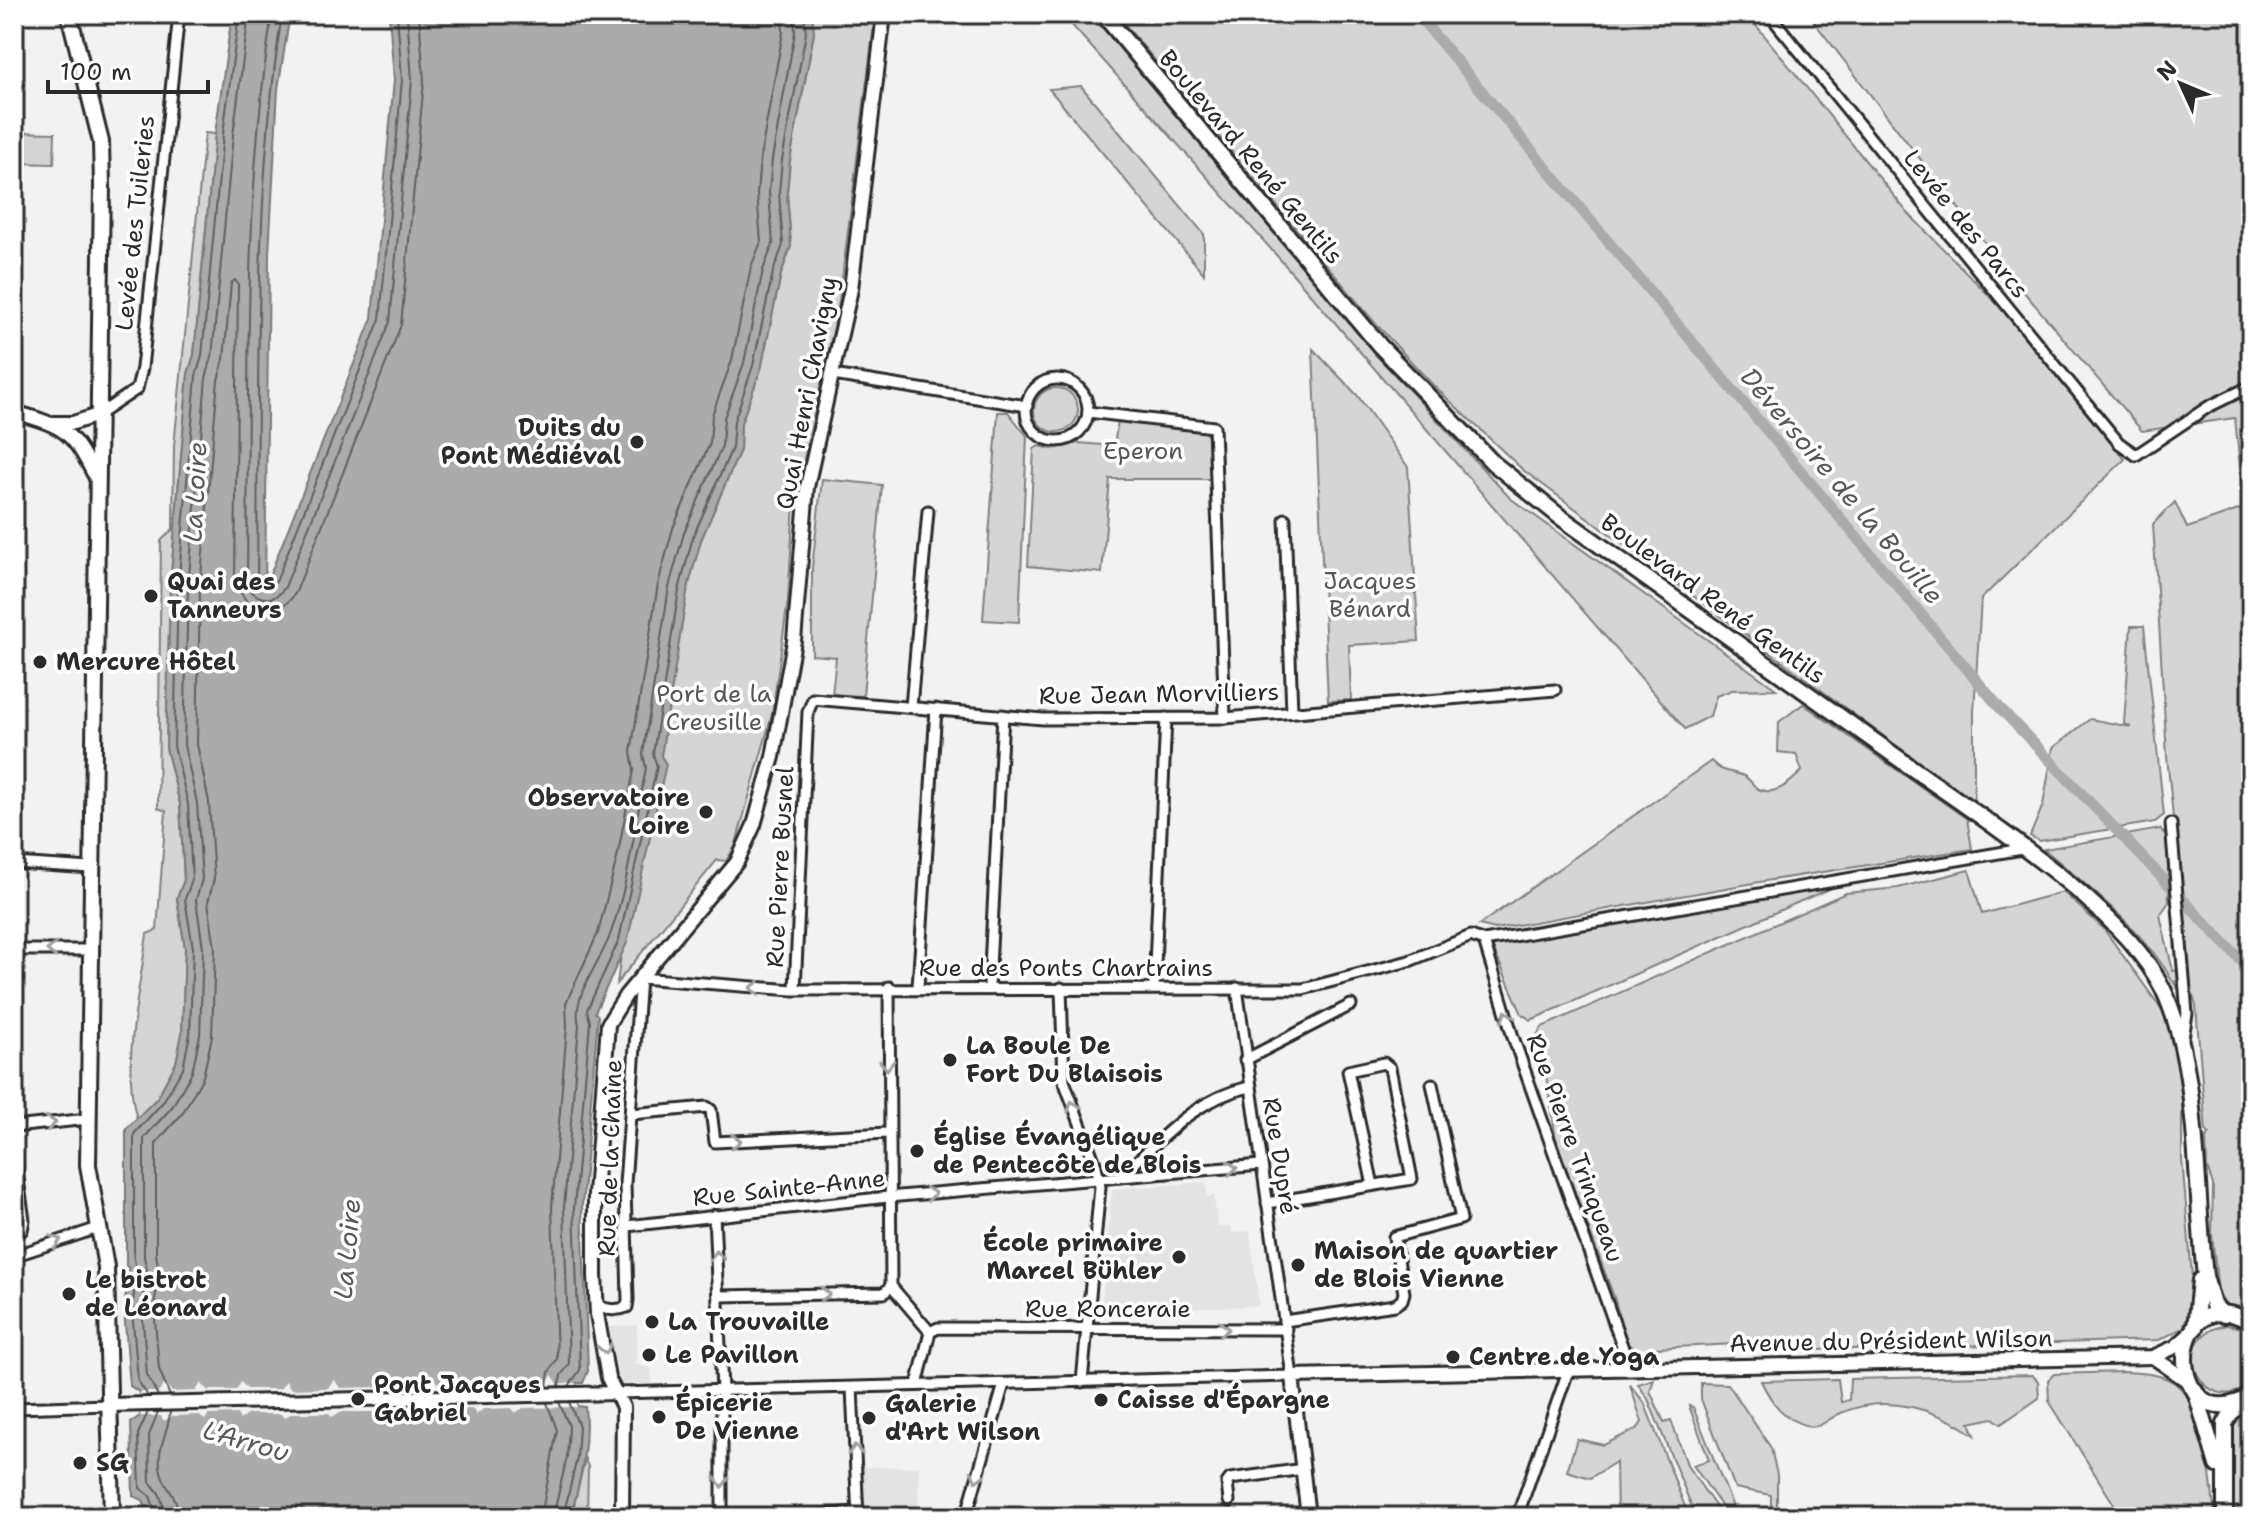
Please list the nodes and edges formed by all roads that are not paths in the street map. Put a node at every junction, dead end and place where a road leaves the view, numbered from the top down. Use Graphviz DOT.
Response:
graph roads {
  1 [pos="69,14"];
  2 [pos="179,14"];
  3 [pos="884,14"];
  4 [pos="1103,14"];
  5 [pos="1769,14"];
  6 [pos="833,375"];
  7 [pos="2251,386"];
  8 [pos="1027,406"];
  9 [pos="14,412"];
  10 [pos="1088,412"];
  11 [pos="98,415"];
  12 [pos="49,422"];
  13 [pos="97,480"];
  14 [pos="928,511"];
  15 [pos="1285,519"];
  16 [pos="1555,690"];
  17 [pos="812,700"];
  18 [pos="911,707"];
  19 [pos="936,709"];
  20 [pos="1292,712"];
  21 [pos="1003,715"];
  22 [pos="1166,718"];
  23 [pos="1225,718"];
  24 [pos="2171,824"];
  25 [pos="2022,849"];
  26 [pos="14,863"];
  27 [pos="91,868"];
  28 [pos="1484,941"];
  29 [pos="14,950"];
  30 [pos="90,950"];
  31 [pos="640,978"];
  32 [pos="889,987"];
  33 [pos="918,987"];
  34 [pos="989,987"];
  35 [pos="1061,988"];
  36 [pos="1154,988"];
  37 [pos="1237,988"];
  38 [pos="795,989"];
  39 [pos="1351,1005"];
  40 [pos="2182,1042"];
  41 [pos="1245,1060"];
  42 [pos="1432,1084"];
  43 [pos="1249,1087"];
  44 [pos="631,1114"];
  45 [pos="88,1119"];
  46 [pos="14,1127"];
  47 [pos="888,1133"];
  48 [pos="14,1152"];
  49 [pos="1261,1165"];
  50 [pos="1120,1177"];
  51 [pos="1099,1180"];
  52 [pos="1373,1185"];
  53 [pos="888,1197"];
  54 [pos="1267,1203"];
  55 [pos="714,1215"];
  56 [pos="627,1226"];
  57 [pos="98,1228"];
  58 [pos="18,1233"];
  59 [pos="2201,1240"];
  60 [pos="14,1256"];
  61 [pos="891,1286"];
  62 [pos="719,1296"];
  63 [pos="596,1303"];
  64 [pos="2224,1315"];
  65 [pos="2251,1322"];
  66 [pos="1285,1325"];
  67 [pos="1087,1330"];
  68 [pos="2193,1330"];
  69 [pos="930,1332"];
  70 [pos="2153,1357"];
  71 [pos="1630,1368"];
  72 [pos="1568,1371"];
  73 [pos="1292,1376"];
  74 [pos="1082,1382"];
  75 [pos="1004,1384"];
  76 [pos="917,1385"];
  77 [pos="2192,1386"];
  78 [pos="852,1388"];
  79 [pos="722,1390"];
  80 [pos="617,1393"];
  81 [pos="2250,1396"];
  82 [pos="109,1405"];
  83 [pos="14,1408"];
  84 [pos="1304,1469"];
  85 [pos="2223,1497"];
  86 [pos="1229,1501"];
  87 [pos="858,1514"];
  88 [pos="112,1517"];
  89 [pos="622,1517"];
  90 [pos="722,1517"];
  91 [pos="797,1517"];
  92 [pos="966,1517"];
  93 [pos="1308,1517"];
  94 [pos="1517,1517"];
  95 [pos="2225,1517"];
  1 -- 11 [label="main road"];
  2 -- 11 [label="street, Levée des Tuileries"];
  3 -- 6 [label="main road, Quai Henri Chavigny"];
  4 -- 25 [label="main road, Boulevard René Gentils"];
  5 -- 7 [label="street, Levée des Parcs"];
  6 -- 8 [label="street"];
  6 -- 31 [label="main road, Quai Henri Chavigny"];
  8 -- 10 [label="street"];
  8 -- 10 [label="street"];
  9 -- 12 [label="main road"];
  10 -- 23 [label="street"];
  11 -- 12 [label="main road"];
  11 -- 13 [label="main road"];
  12 -- 13 [label="main road"];
  13 -- 27 [label="main road"];
  14 -- 18 [label="street"];
  15 -- 20 [label="street"];
  16 -- 20 [label="street, Rue Jean Morvilliers"];
  17 -- 18 [label="street, Rue Jean Morvilliers"];
  17 -- 38 [label="street, Rue Pierre Busnel"];
  18 -- 19 [label="street, Rue Jean Morvilliers"];
  19 -- 21 [label="street, Rue Jean Morvilliers"];
  19 -- 33 [label="street"];
  20 -- 23 [label="street, Rue Jean Morvilliers"];
  21 -- 22 [label="street, Rue Jean Morvilliers"];
  21 -- 34 [label="street"];
  22 -- 23 [label="street, Rue Jean Morvilliers"];
  22 -- 36 [label="street"];
  24 -- 40 [label="street"];
  25 -- 28 [label="street, Rue des Ponts Chartrains"];
  25 -- 40 [label="main road, Boulevard René Gentils"];
  26 -- 27 [label="street"];
  27 -- 30 [label="main road"];
  28 -- 37 [label="street, Rue des Ponts Chartrains"];
  71 -- 28 [label="street, Rue Pierre Trinqueau, one-way"];
  30 -- 29 [label="street, one-way"];
  30 -- 45 [label="main road"];
  38 -- 31 [label="street, Rue des Ponts Chartrains, one-way"];
  31 -- 44 [label="street, Rue de la Chaîne"];
  31 -- 63 [label="main road, Quai Henri Chavigny"];
  32 -- 33 [label="street, Rue des Ponts Chartrains"];
  32 -- 38 [label="street, Rue des Ponts Chartrains"];
  32 -- 47 [label="street, one-way"];
  33 -- 34 [label="street, Rue des Ponts Chartrains"];
  34 -- 35 [label="street, Rue des Ponts Chartrains"];
  35 -- 36 [label="street, Rue des Ponts Chartrains"];
  51 -- 35 [label="street, one-way"];
  36 -- 37 [label="street, Rue des Ponts Chartrains"];
  37 -- 41 [label="street, Rue Dupré"];
  39 -- 41 [label="street"];
  40 -- 59 [label="main road, Boulevard René Gentils"];
  41 -- 43 [label="street, Rue Dupré"];
  42 -- 66 [label="street, Rue Ronceraie"];
  43 -- 49 [label="street, Rue Dupré"];
  43 -- 50 [label="street"];
  44 -- 47 [label="street, one-way"];
  44 -- 56 [label="street, Rue de la Chaîne"];
  46 -- 45 [label="street, one-way"];
  45 -- 57 [label="main road"];
  47 -- 53 [label="street"];
  48 -- 58 [label="street"];
  50 -- 49 [label="street, Rue Sainte-Anne, one-way"];
  49 -- 54 [label="street, Rue Dupré"];
  50 -- 51 [label="street, Rue Sainte-Anne"];
  53 -- 51 [label="street, Rue Sainte-Anne, one-way"];
  51 -- 67 [label="street"];
  52 -- 52 [label="street"];
  52 -- 54 [label="street"];
  53 -- 55 [label="street, Rue Sainte-Anne"];
  53 -- 61 [label="street"];
  54 -- 66 [label="street, Rue Dupré"];
  55 -- 56 [label="street, Rue Sainte-Anne"];
  62 -- 55 [label="street, one-way"];
  56 -- 63 [label="street, Rue de la Chaîne"];
  60 -- 57 [label="street, one-way"];
  57 -- 82 [label="main road"];
  59 -- 64 [label="main road, Boulevard René Gentils"];
  59 -- 68 [label="main road, Boulevard René Gentils"];
  62 -- 61 [label="street, one-way"];
  61 -- 69 [label="street"];
  62 -- 79 [label="street"];
  63 -- 80 [label="main road, Quai Henri Chavigny, one-way"];
  64 -- 65 [label="main road"];
  64 -- 68 [label="main road"];
  67 -- 66 [label="street, Rue Ronceraie, one-way"];
  66 -- 73 [label="street, Rue Dupré"];
  67 -- 69 [label="street, Rue Ronceraie"];
  67 -- 74 [label="street"];
  68 -- 70 [label="main road, Avenue du Président Wilson"];
  68 -- 77 [label="main road, Boulevard René Gentils"];
  69 -- 76 [label="street"];
  70 -- 71 [label="main road, Avenue du Président Wilson"];
  70 -- 77 [label="main road"];
  71 -- 72 [label="main road, Avenue du Président Wilson"];
  72 -- 73 [label="main road, Avenue du Président Wilson"];
  72 -- 94 [label="street"];
  73 -- 74 [label="street"];
  73 -- 84 [label="main road"];
  74 -- 75 [label="street"];
  75 -- 76 [label="street"];
  75 -- 92 [label="street, one-way"];
  76 -- 78 [label="street"];
  77 -- 81 [label="main road"];
  77 -- 85 [label="main road, Boulevard René Gentils"];
  78 -- 79 [label="street"];
  87 -- 78 [label="street, one-way"];
  79 -- 80 [label="street"];
  79 -- 90 [label="street, one-way"];
  80 -- 82 [label="main road"];
  80 -- 89 [label="main road, Quai Henri Chavigny"];
  81 -- 85 [label="main road"];
  82 -- 83 [label="street"];
  82 -- 88 [label="main road"];
  84 -- 86 [label="street"];
  84 -- 93 [label="main road"];
  85 -- 95 [label="main road"];
  87 -- 91 [label="street"];
}
